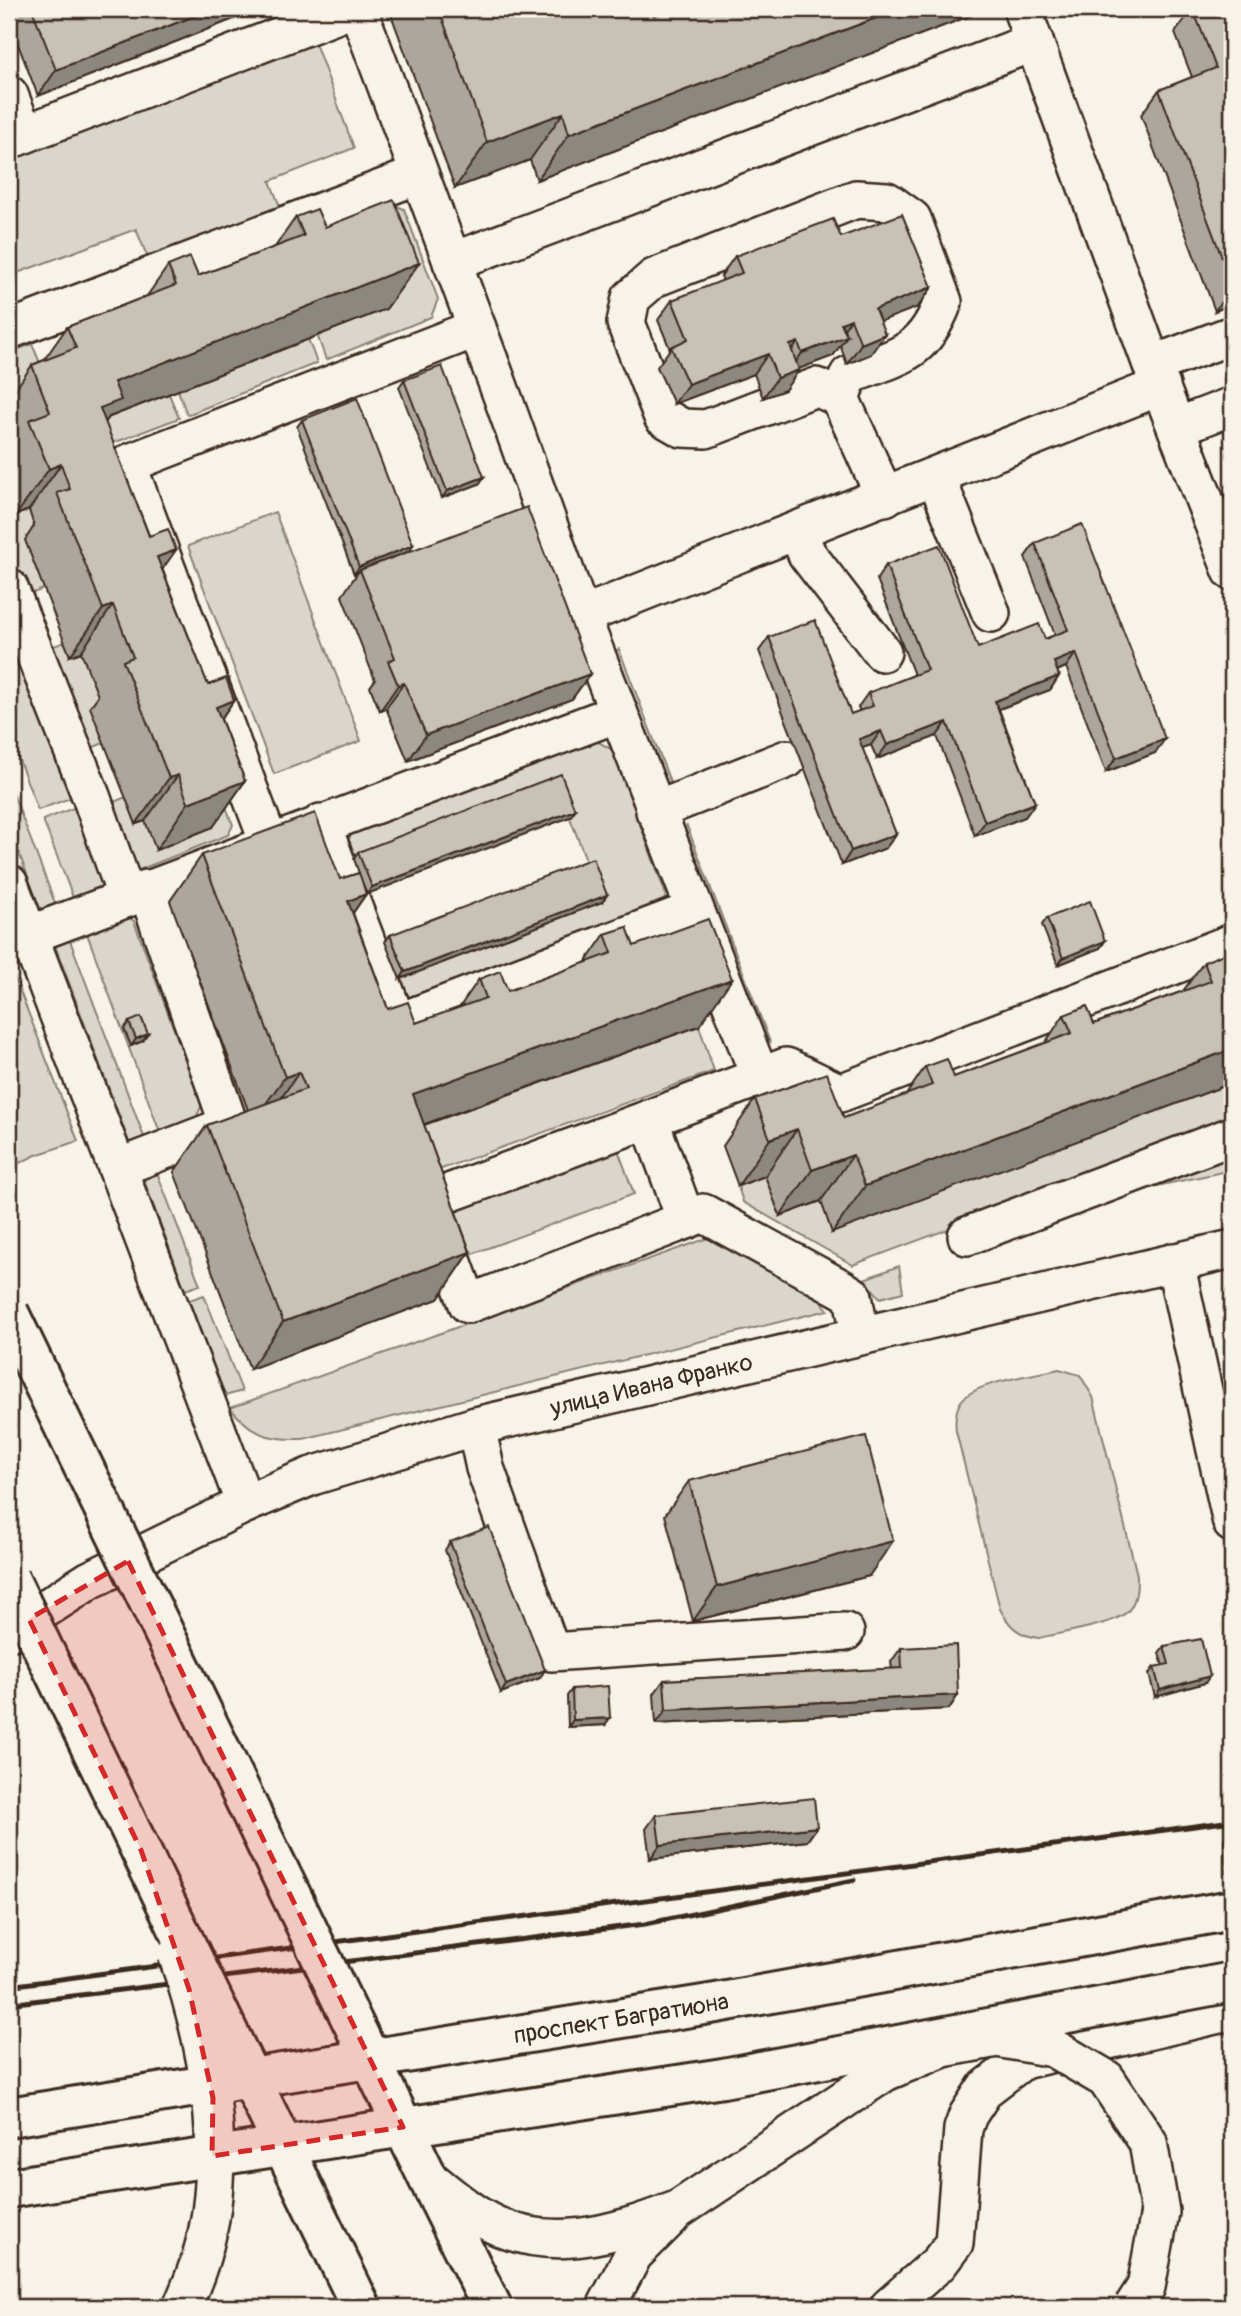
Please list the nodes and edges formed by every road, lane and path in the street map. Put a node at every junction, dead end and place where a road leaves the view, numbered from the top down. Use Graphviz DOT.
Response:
graph roads {
  1 [pos="351,9"];
  2 [pos="358,9"];
  3 [pos="626,9"];
  4 [pos="662,9"];
  5 [pos="1028,25"];
  6 [pos="9,95"];
  7 [pos="16,137"];
  8 [pos="418,175"];
  9 [pos="452,262"];
  10 [pos="477,328"];
  11 [pos="9,330"];
  12 [pos="1232,335"];
  13 [pos="1157,375"];
  14 [pos="840,398"];
  15 [pos="1232,406"];
  16 [pos="1177,427"];
  17 [pos="936,477"];
  18 [pos="885,497"];
  19 [pos="798,532"];
  20 [pos="1232,571"];
  21 [pos="9,588"];
  22 [pos="991,612"];
  23 [pos="581,616"];
  24 [pos="882,652"];
  25 [pos="618,713"];
  26 [pos="787,759"];
  27 [pos="655,811"];
  28 [pos="321,823"];
  29 [pos="269,843"];
  30 [pos="9,884"];
  31 [pos="137,893"];
  32 [pos="694,910"];
  33 [pos="29,935"];
  34 [pos="1232,943"];
  35 [pos="760,1077"];
  36 [pos="649,1119"];
  37 [pos="1232,1136"];
  38 [pos="118,1167"];
  39 [pos="686,1220"];
  40 [pos="967,1236"];
  41 [pos="1232,1249"];
  42 [pos="1175,1262"];
  43 [pos="9,1313"];
  44 [pos="860,1335"];
  45 [pos="1216,1372"];
  46 [pos="476,1426"];
  47 [pos="245,1504"];
  48 [pos="1232,1523"];
  49 [pos="9,1578"];
  50 [pos="90,1580"];
  51 [pos="9,1632"];
  52 [pos="845,1632"];
  53 [pos="141,1850"];
  54 [pos="1232,1910"];
  55 [pos="1232,1982"];
  56 [pos="1232,2011"];
  57 [pos="9,2117"];
  58 [pos="428,2178"];
  59 [pos="9,2188"];
  60 [pos="679,2209"];
  61 [pos="182,2307"];
  62 [pos="361,2307"];
  63 [pos="492,2307"];
  64 [pos="606,2307"];
  65 [pos="889,2307"];
  66 [pos="1133,2307"];
  1 -- 7 [label="street"];
  2 -- 8 [label="street"];
  3 -- 4 [label="street"];
  5 -- 9 [label="street"];
  5 -- 13 [label="street"];
  6 -- 7 [label="street"];
  8 -- 9 [label="street"];
  8 -- 11 [label="street"];
  9 -- 10 [label="street"];
  10 -- 23 [label="street"];
  10 -- 29 [label="street"];
  12 -- 13 [label="street"];
  13 -- 16 [label="street"];
  13 -- 17 [label="street"];
  14 -- 14 [label="street"];
  14 -- 18 [label="street"];
  15 -- 16 [label="street"];
  16 -- 20 [label="street"];
  17 -- 18 [label="street"];
  17 -- 22 [label="street"];
  18 -- 19 [label="street"];
  19 -- 23 [label="street"];
  19 -- 24 [label="street"];
  21 -- 31 [label="street"];
  23 -- 25 [label="street"];
  25 -- 27 [label="street"];
  25 -- 28 [label="street"];
  26 -- 27 [label="street"];
  27 -- 32 [label="street"];
  28 -- 29 [label="street"];
  28 -- 32 [label="street"];
  29 -- 31 [label="street"];
  30 -- 33 [label="street"];
  31 -- 33 [label="street"];
  31 -- 38 [label="street"];
  32 -- 35 [label="street"];
  33 -- 38 [label="street"];
  34 -- 35 [label="street"];
  35 -- 36 [label="street"];
  36 -- 39 [label="street"];
  36 -- 39 [label="street"];
  37 -- 40 [label="street"];
  38 -- 47 [label="street"];
  39 -- 44 [label="street"];
  41 -- 42 [label="street, улица Ивана Франко"];
  42 -- 44 [label="street, улица Ивана Франко"];
  42 -- 45 [label="street"];
  43 -- 58 [label="main road, bridge"];
  44 -- 46 [label="street, улица Ивана Франко"];
  45 -- 48 [label="street"];
  46 -- 47 [label="street, улица Ивана Франко"];
  46 -- 52 [label="street"];
  47 -- 50 [label="street, улица Ивана Франко"];
  49 -- 50 [label="street, улица Ивана Франко"];
  49 -- 53 [label="main road, bridge"];
  50 -- 51 [label="street, улица Ивана Франко"];
  53 -- 61 [label="street, bridge"];
  53 -- 62 [label="main road, bridge"];
  54 -- 57 [label="main road, проспект Багратиона, bridge"];
  55 -- 59 [label="main road, bridge"];
  56 -- 65 [label="street"];
  58 -- 60 [label="street"];
  58 -- 63 [label="main road"];
  60 -- 64 [label="street"];
  60 -- 66 [label="street, bridge"];
}
